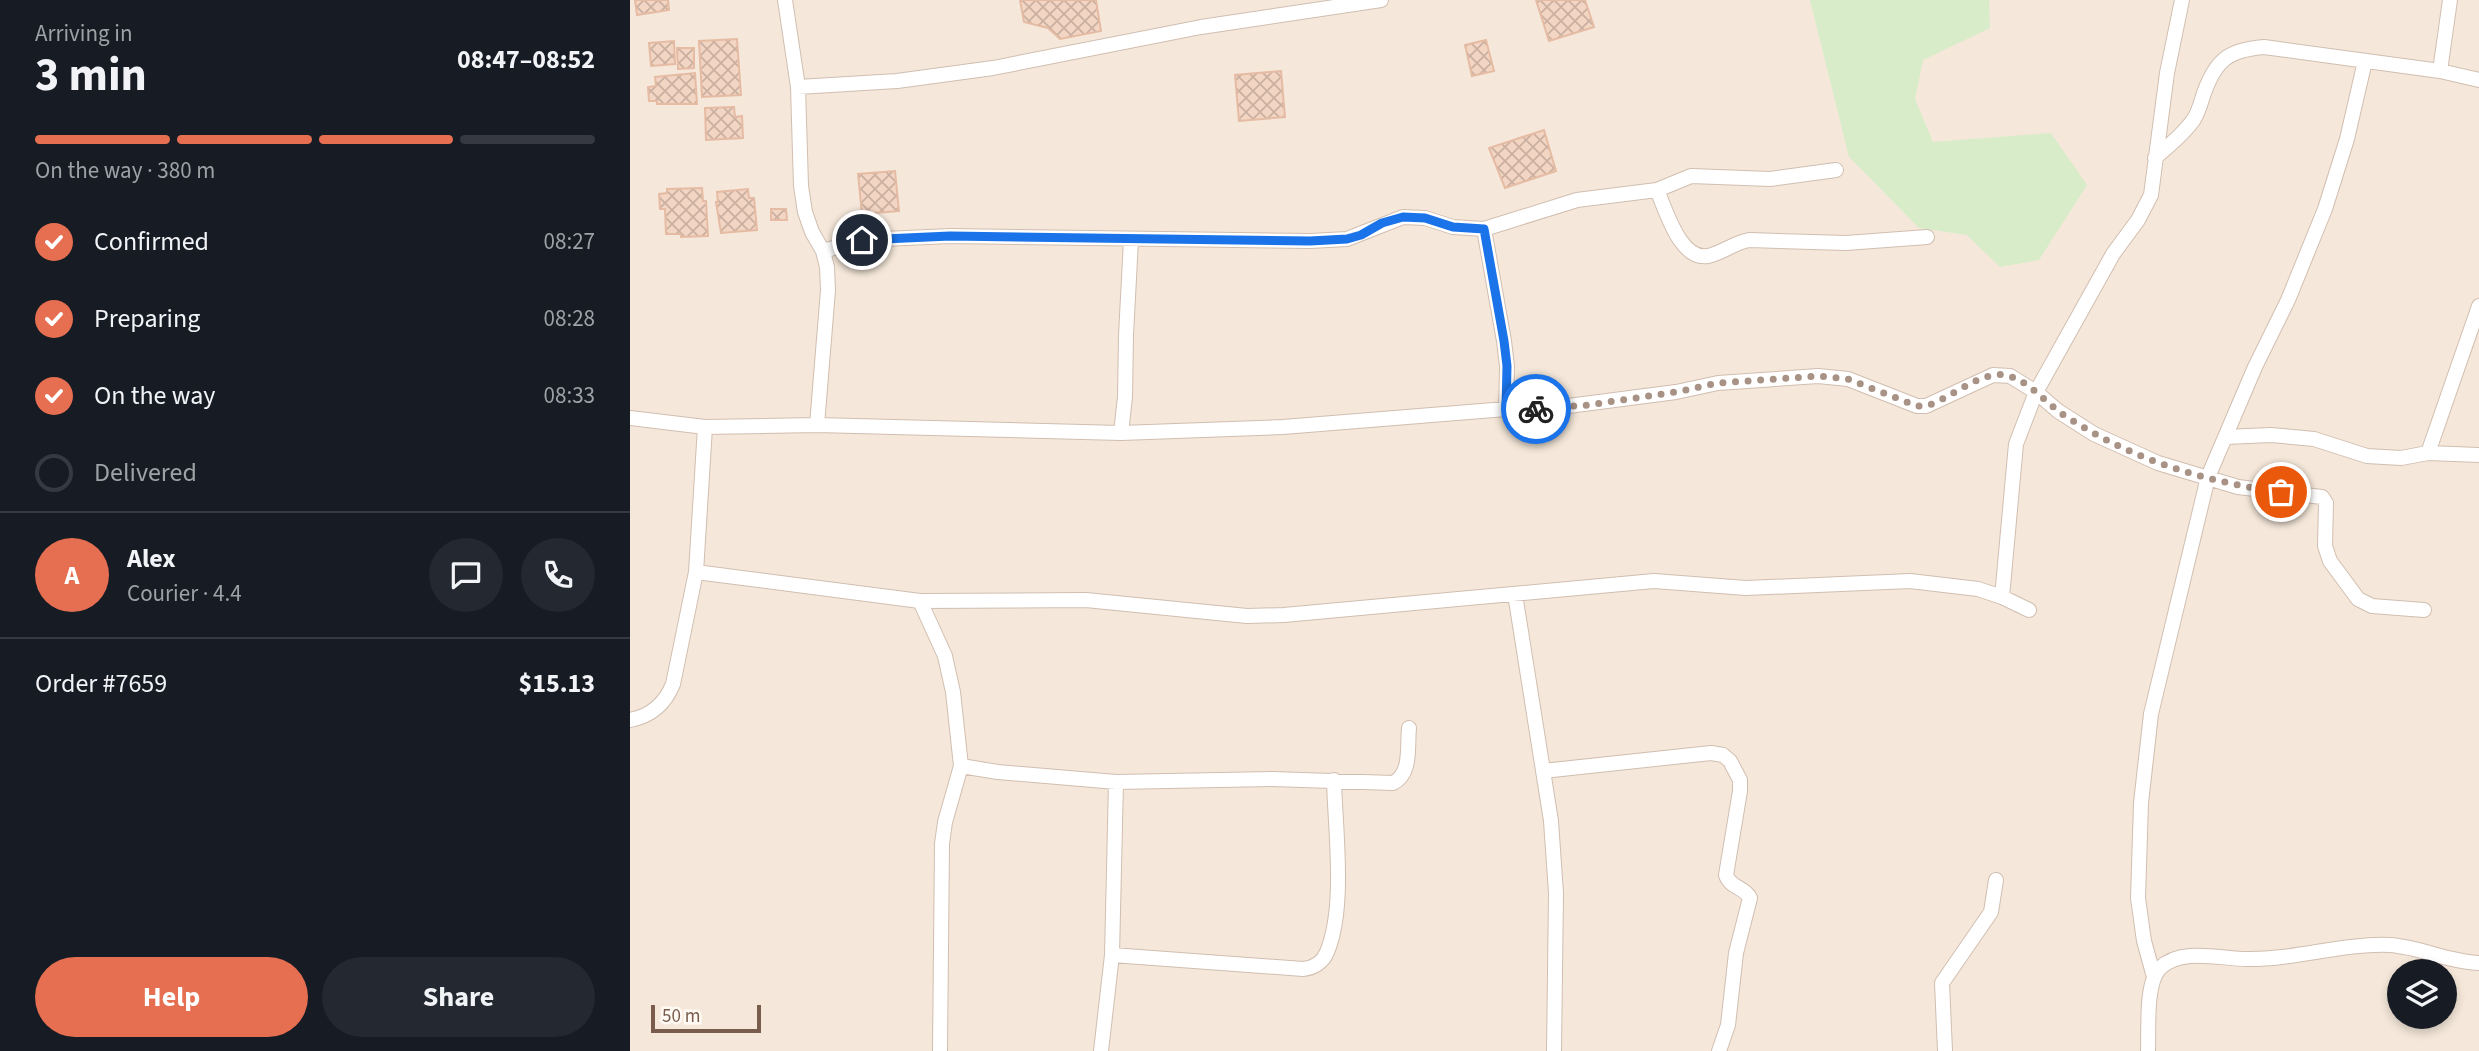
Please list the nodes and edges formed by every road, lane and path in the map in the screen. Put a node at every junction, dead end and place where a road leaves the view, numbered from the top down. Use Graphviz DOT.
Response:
graph roads {
  1 [pos="785,0"];
  2 [pos="1381,0"];
  3 [pos="2182,0"];
  4 [pos="2450,0"];
  5 [pos="2365,61"];
  6 [pos="2440,71"];
  7 [pos="2479,80"];
  8 [pos="799,87"];
  9 [pos="2155,158"];
  10 [pos="1836,170"];
  11 [pos="1657,190"];
  12 [pos="1484,229"];
  13 [pos="1927,237"];
  14 [pos="1131,240"];
  15 [pos="823,251"];
  16 [pos="2479,306"];
  17 [pos="2036,392"];
  18 [pos="1506,409"];
  19 [pos="630,418"];
  20 [pos="817,425"];
  21 [pos="705,427"];
  22 [pos="1121,433"];
  23 [pos="2225,437"];
  24 [pos="2428,453"];
  25 [pos="2479,456"];
  26 [pos="2208,477"];
  27 [pos="696,572"];
  28 [pos="1515,594"];
  29 [pos="2002,597"];
  30 [pos="920,601"];
  31 [pos="2029,610"];
  32 [pos="2424,610"];
  33 [pos="630,720"];
  34 [pos="1409,728"];
  35 [pos="961,766"];
  36 [pos="1543,771"];
  37 [pos="1334,780"];
  38 [pos="1116,782"];
  39 [pos="1996,880"];
  40 [pos="1112,955"];
  41 [pos="2479,963"];
  42 [pos="2154,976"];
  43 [pos="940,1051"];
  44 [pos="1101,1051"];
  45 [pos="1554,1051"];
  46 [pos="1719,1051"];
  47 [pos="1945,1051"];
  48 [pos="2148,1051"];
  1 -- 8 [label="street"];
  2 -- 8 [label="street"];
  3 -- 9 [label="street"];
  4 -- 6 [label="street"];
  5 -- 6 [label="street"];
  5 -- 9 [label="street"];
  5 -- 23 [label="street"];
  6 -- 7 [label="street"];
  8 -- 15 [label="street"];
  9 -- 17 [label="street"];
  10 -- 11 [label="street"];
  11 -- 12 [label="street"];
  11 -- 13 [label="street"];
  12 -- 14 [label="street"];
  12 -- 18 [label="street"];
  14 -- 15 [label="street"];
  14 -- 22 [label="street"];
  15 -- 20 [label="street"];
  16 -- 24 [label="street"];
  17 -- 18 [label="street"];
  17 -- 26 [label="street"];
  17 -- 29 [label="street"];
  18 -- 22 [label="street"];
  19 -- 21 [label="street"];
  20 -- 21 [label="street"];
  20 -- 22 [label="street"];
  21 -- 27 [label="street"];
  23 -- 24 [label="street"];
  23 -- 26 [label="street"];
  24 -- 25 [label="street"];
  26 -- 32 [label="street"];
  26 -- 42 [label="street"];
  27 -- 30 [label="street"];
  27 -- 33 [label="street"];
  28 -- 29 [label="street"];
  28 -- 30 [label="street"];
  28 -- 36 [label="street"];
  29 -- 31 [label="street"];
  30 -- 35 [label="street"];
  34 -- 37 [label="street"];
  35 -- 38 [label="street"];
  35 -- 43 [label="street"];
  36 -- 45 [label="street"];
  36 -- 46 [label="street"];
  37 -- 38 [label="street"];
  37 -- 40 [label="street"];
  38 -- 40 [label="street"];
  39 -- 47 [label="street"];
  40 -- 44 [label="street"];
  41 -- 42 [label="street"];
  42 -- 48 [label="street"];
}
